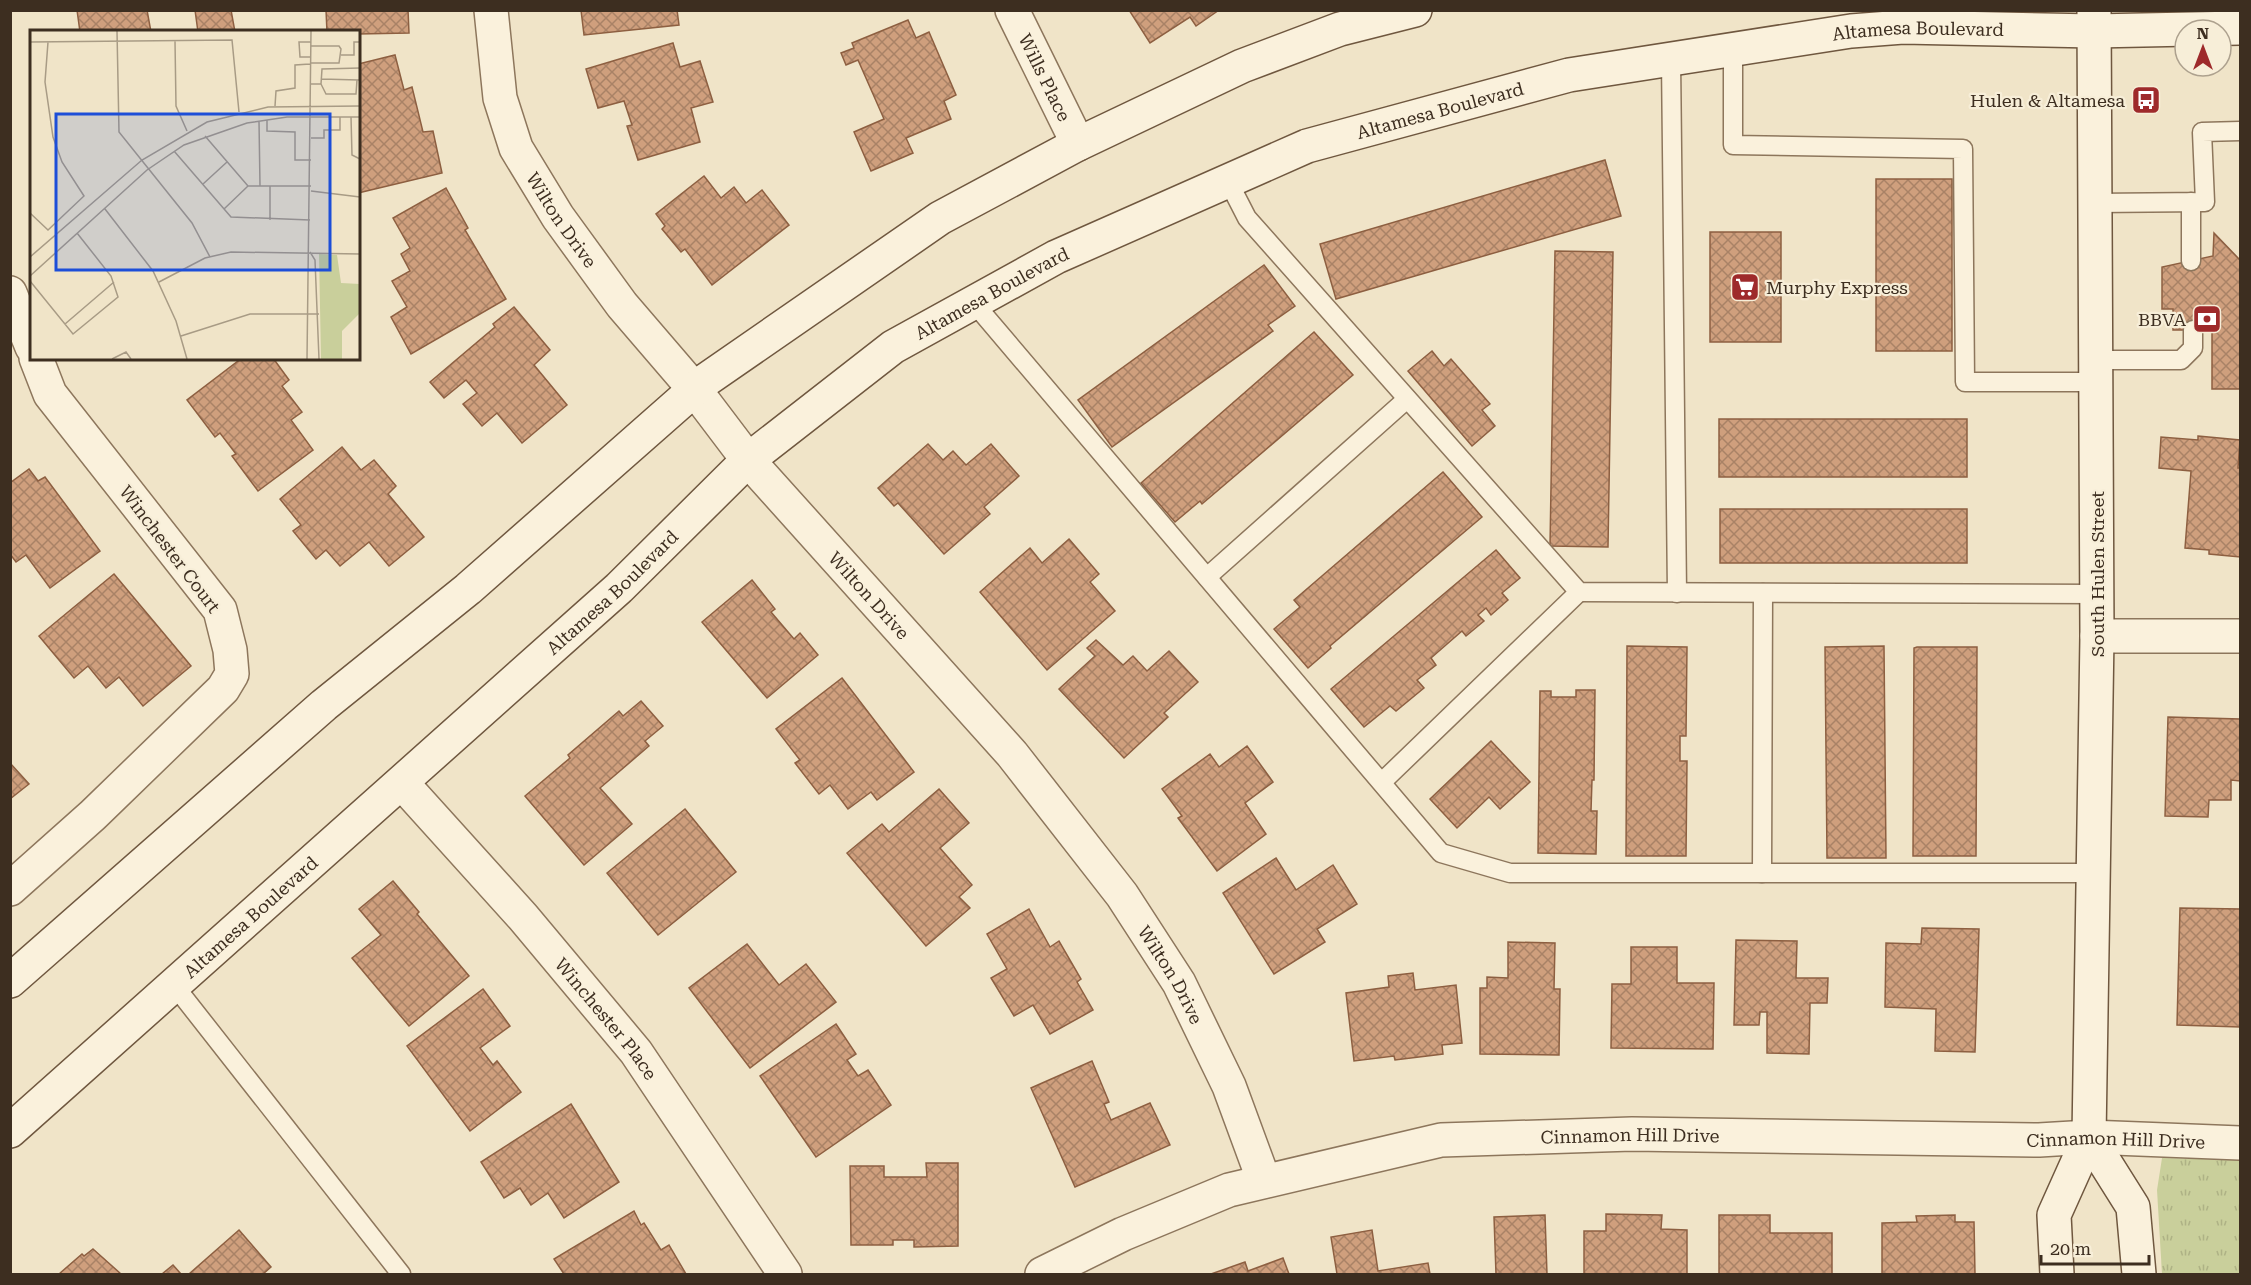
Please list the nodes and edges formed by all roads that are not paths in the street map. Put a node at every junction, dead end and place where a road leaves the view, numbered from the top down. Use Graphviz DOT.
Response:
graph roads {
  1 [pos="491,10"];
  2 [pos="1012,10"];
  3 [pos="1415,10"];
  4 [pos="2094,21"];
  5 [pos="2241,28"];
  6 [pos="1733,50"];
  7 [pos="1671,60"];
  8 [pos="2241,131"];
  9 [pos="1078,144"];
  10 [pos="1228,181"];
  11 [pos="2191,202"];
  12 [pos="2095,203"];
  13 [pos="2191,261"];
  14 [pos="10,294"];
  15 [pos="973,302"];
  16 [pos="2193,330"];
  17 [pos="30,342"];
  18 [pos="37,360"];
  19 [pos="2096,371"];
  20 [pos="695,390"];
  21 [pos="1407,399"];
  22 [pos="748,460"];
  23 [pos="1207,577"];
  24 [pos="1579,592"];
  25 [pos="1677,593"];
  26 [pos="1763,593"];
  27 [pos="2097,594"];
  28 [pos="2097,636"];
  29 [pos="2241,636"];
  30 [pos="1382,782"];
  31 [pos="402,783"];
  32 [pos="1762,873"];
  33 [pos="2094,873"];
  34 [pos="10,889"];
  35 [pos="10,981"];
  36 [pos="174,986"];
  37 [pos="10,1131"];
  38 [pos="2089,1137"];
  39 [pos="2241,1143"];
  40 [pos="1264,1181"];
  41 [pos="401,1275"];
  42 [pos="785,1275"];
  43 [pos="1042,1275"];
  44 [pos="2057,1275"];
  45 [pos="2139,1275"];
  1 -- 20 [label="main road, Wilton Drive"];
  2 -- 9 [label="main road, Wills Place"];
  3 -- 9 [label="main road"];
  4 -- 5 [label="main road, Altamesa Boulevard"];
  4 -- 6 [label="main road, Altamesa Boulevard"];
  4 -- 12 [label="main road, South Hulen Street"];
  6 -- 7 [label="main road, Altamesa Boulevard"];
  6 -- 19 [label="lane"];
  7 -- 10 [label="main road, Altamesa Boulevard"];
  7 -- 25 [label="lane"];
  8 -- 11 [label="lane"];
  9 -- 20 [label="main road"];
  10 -- 15 [label="main road, Altamesa Boulevard"];
  10 -- 21 [label="lane"];
  11 -- 12 [label="lane"];
  11 -- 13 [label="lane"];
  12 -- 19 [label="main road, South Hulen Street"];
  14 -- 17 [label="main road"];
  15 -- 22 [label="main road, Altamesa Boulevard"];
  15 -- 23 [label="lane"];
  16 -- 19 [label="lane"];
  18 -- 34 [label="main road, Winchester Court"];
  19 -- 27 [label="main road, South Hulen Street"];
  20 -- 22 [label="main road, Wilton Drive"];
  20 -- 35 [label="main road"];
  21 -- 23 [label="lane"];
  21 -- 24 [label="lane"];
  22 -- 31 [label="main road, Altamesa Boulevard"];
  22 -- 40 [label="main road, Wilton Drive"];
  23 -- 30 [label="lane"];
  24 -- 25 [label="lane"];
  24 -- 30 [label="lane"];
  25 -- 26 [label="lane"];
  26 -- 27 [label="lane"];
  26 -- 32 [label="lane"];
  27 -- 28 [label="main road, South Hulen Street"];
  28 -- 29 [label="main road"];
  28 -- 33 [label="main road, South Hulen Street"];
  30 -- 32 [label="lane"];
  31 -- 36 [label="main road, Altamesa Boulevard"];
  31 -- 42 [label="main road, Winchester Place"];
  32 -- 33 [label="lane"];
  33 -- 38 [label="main road, South Hulen Street"];
  36 -- 37 [label="main road, Altamesa Boulevard"];
  36 -- 41 [label="lane"];
  38 -- 39 [label="main road, Cinnamon Hill Drive"];
  38 -- 40 [label="main road, Cinnamon Hill Drive"];
  38 -- 44 [label="main road, South Hulen Street"];
  38 -- 45 [label="main road"];
  40 -- 43 [label="main road, Cinnamon Hill Drive"];
}
